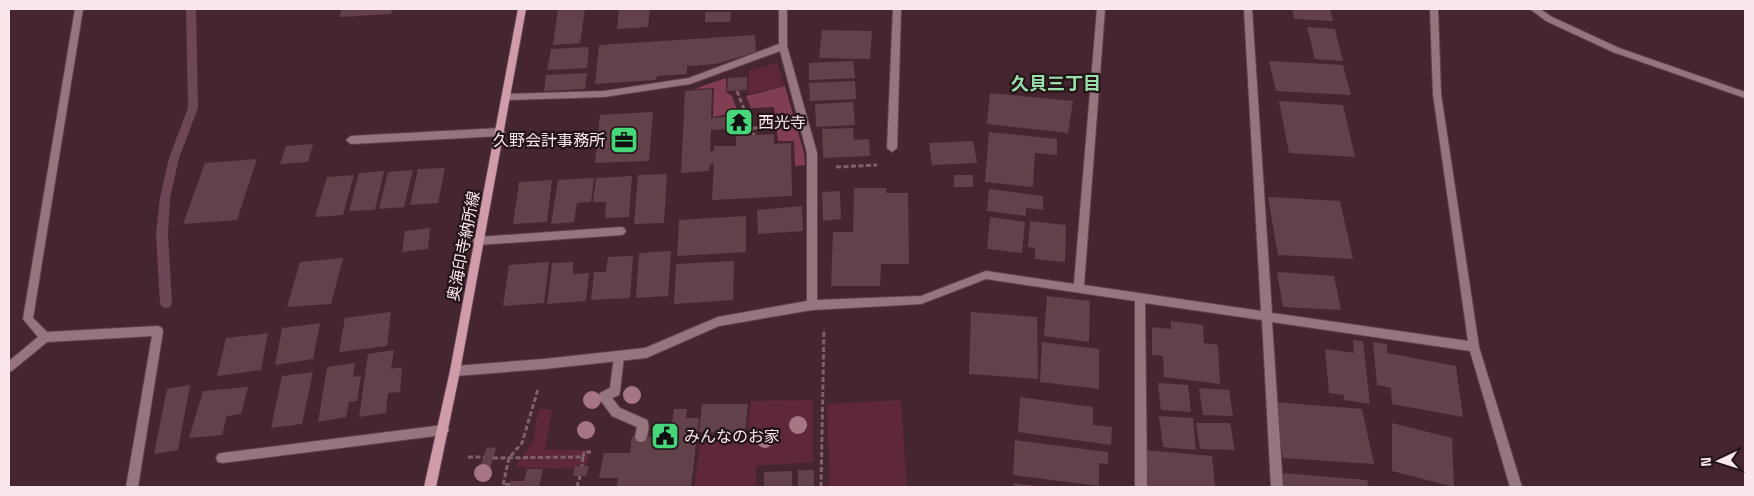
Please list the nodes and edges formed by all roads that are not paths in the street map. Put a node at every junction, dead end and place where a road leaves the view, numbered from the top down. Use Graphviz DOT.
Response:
graph roads {
  1 [pos="79,9"];
  2 [pos="522,9"];
  3 [pos="783,9"];
  4 [pos="897,9"];
  5 [pos="1101,9"];
  6 [pos="1248,9"];
  7 [pos="1434,9"];
  8 [pos="1534,9"];
  9 [pos="783,46"];
  10 [pos="1745,95"];
  11 [pos="506,97"];
  12 [pos="500,132"];
  13 [pos="351,140"];
  14 [pos="892,148"];
  15 [pos="621,231"];
  16 [pos="478,241"];
  17 [pos="1079,289"];
  18 [pos="1140,298"];
  19 [pos="812,305"];
  20 [pos="1267,317"];
  21 [pos="45,337"];
  22 [pos="1474,347"];
  23 [pos="619,356"];
  24 [pos="9,367"];
  25 [pos="455,371"];
  26 [pos="443,430"];
  27 [pos="641,437"];
  28 [pos="222,458"];
  29 [pos="132,487"];
  30 [pos="430,487"];
  31 [pos="1141,487"];
  32 [pos="1277,487"];
  33 [pos="1516,487"];
  1 -- 21 [label="street"];
  2 -- 11 [label="main road, 奥海印寺納所線"];
  3 -- 9 [label="street"];
  4 -- 14 [label="street"];
  5 -- 17 [label="street"];
  6 -- 20 [label="street"];
  7 -- 22 [label="street"];
  8 -- 10 [label="street"];
  9 -- 11 [label="street"];
  9 -- 19 [label="street"];
  11 -- 12 [label="main road, 奥海印寺納所線"];
  12 -- 13 [label="street"];
  12 -- 16 [label="main road, 奥海印寺納所線"];
  15 -- 16 [label="street"];
  16 -- 25 [label="main road, 奥海印寺納所線"];
  17 -- 18 [label="street"];
  17 -- 19 [label="street"];
  18 -- 20 [label="street"];
  18 -- 31 [label="street"];
  19 -- 23 [label="street"];
  20 -- 22 [label="street"];
  20 -- 32 [label="street"];
  21 -- 24 [label="street"];
  21 -- 29 [label="street"];
  22 -- 33 [label="street"];
  23 -- 25 [label="street"];
  23 -- 27 [label="street"];
  25 -- 26 [label="main road, 奥海印寺納所線"];
  26 -- 28 [label="street"];
  26 -- 30 [label="main road, 奥海印寺納所線"];
}
